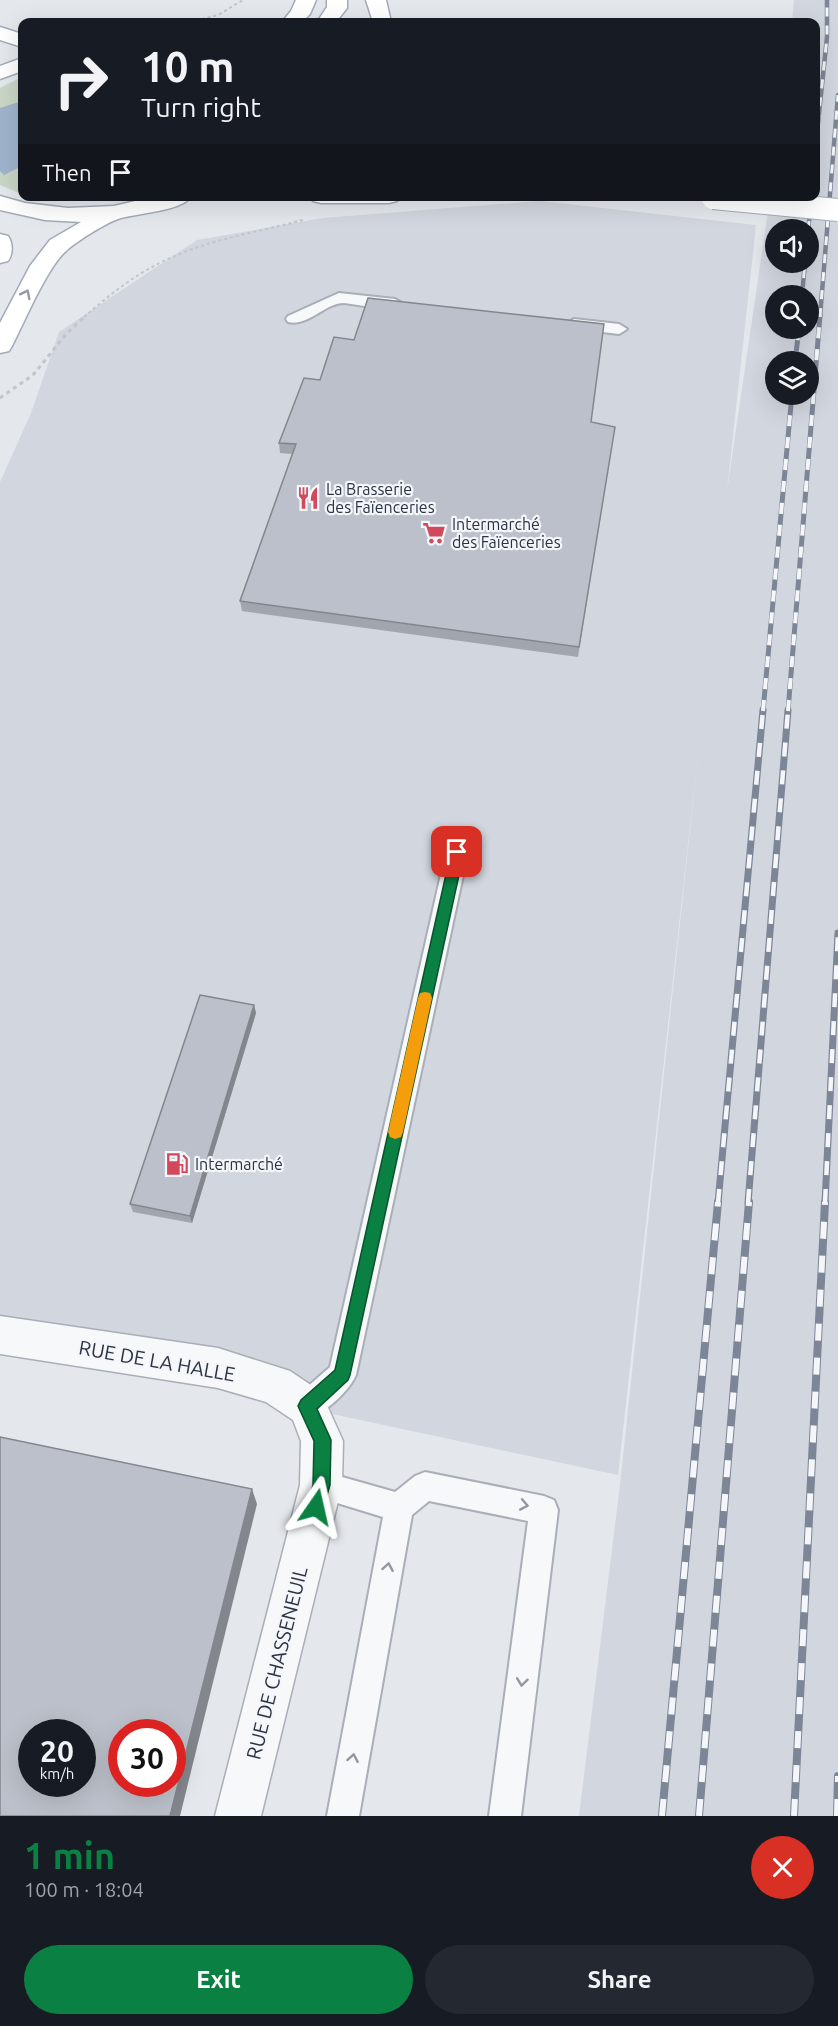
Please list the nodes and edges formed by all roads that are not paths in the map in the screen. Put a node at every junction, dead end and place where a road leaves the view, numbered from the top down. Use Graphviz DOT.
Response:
graph roads {
  1 [pos="306,0"];
  2 [pos="338,0"];
  3 [pos="376,0"];
  4 [pos="296,18"];
  5 [pos="330,18"];
  6 [pos="381,18"];
  7 [pos="0,33"];
  8 [pos="18,40"];
  9 [pos="18,66"];
  10 [pos="0,73"];
  11 [pos="165,201"];
  12 [pos="748,201"];
  13 [pos="0,203"];
  14 [pos="838,210"];
  15 [pos="111,213"];
  16 [pos="0,242"];
  17 [pos="0,256"];
  18 [pos="409,306"];
  19 [pos="294,319"];
  20 [pos="561,322"];
  21 [pos="620,329"];
  22 [pos="0,346"];
  23 [pos="457,852"];
  24 [pos="0,1335"];
  25 [pos="307,1406"];
  26 [pos="321,1485"];
  27 [pos="399,1507"];
  28 [pos="238,1816"];
  29 [pos="343,1816"];
  30 [pos="505,1816"];
  1 -- 4 [label="main road"];
  2 -- 5 [label="main road"];
  3 -- 6 [label="main road"];
  7 -- 8 [label="main road"];
  9 -- 10 [label="main road"];
  11 -- 15 [label="main road"];
  12 -- 14 [label="main road, bridge"];
  13 -- 15 [label="main road"];
  22 -- 15 [label="main road, one-way"];
  16 -- 17 [label="main road"];
  18 -- 19 [label="lane"];
  20 -- 21 [label="lane"];
  23 -- 25 [label="lane"];
  24 -- 25 [label="street, RUE DE LA HALLE"];
  25 -- 26 [label="street, RUE DE CHASSENEUIL"];
  26 -- 27 [label="lane"];
  26 -- 28 [label="street, RUE DE CHASSENEUIL"];
  29 -- 27 [label="lane, one-way"];
  27 -- 30 [label="lane, one-way"];
}
